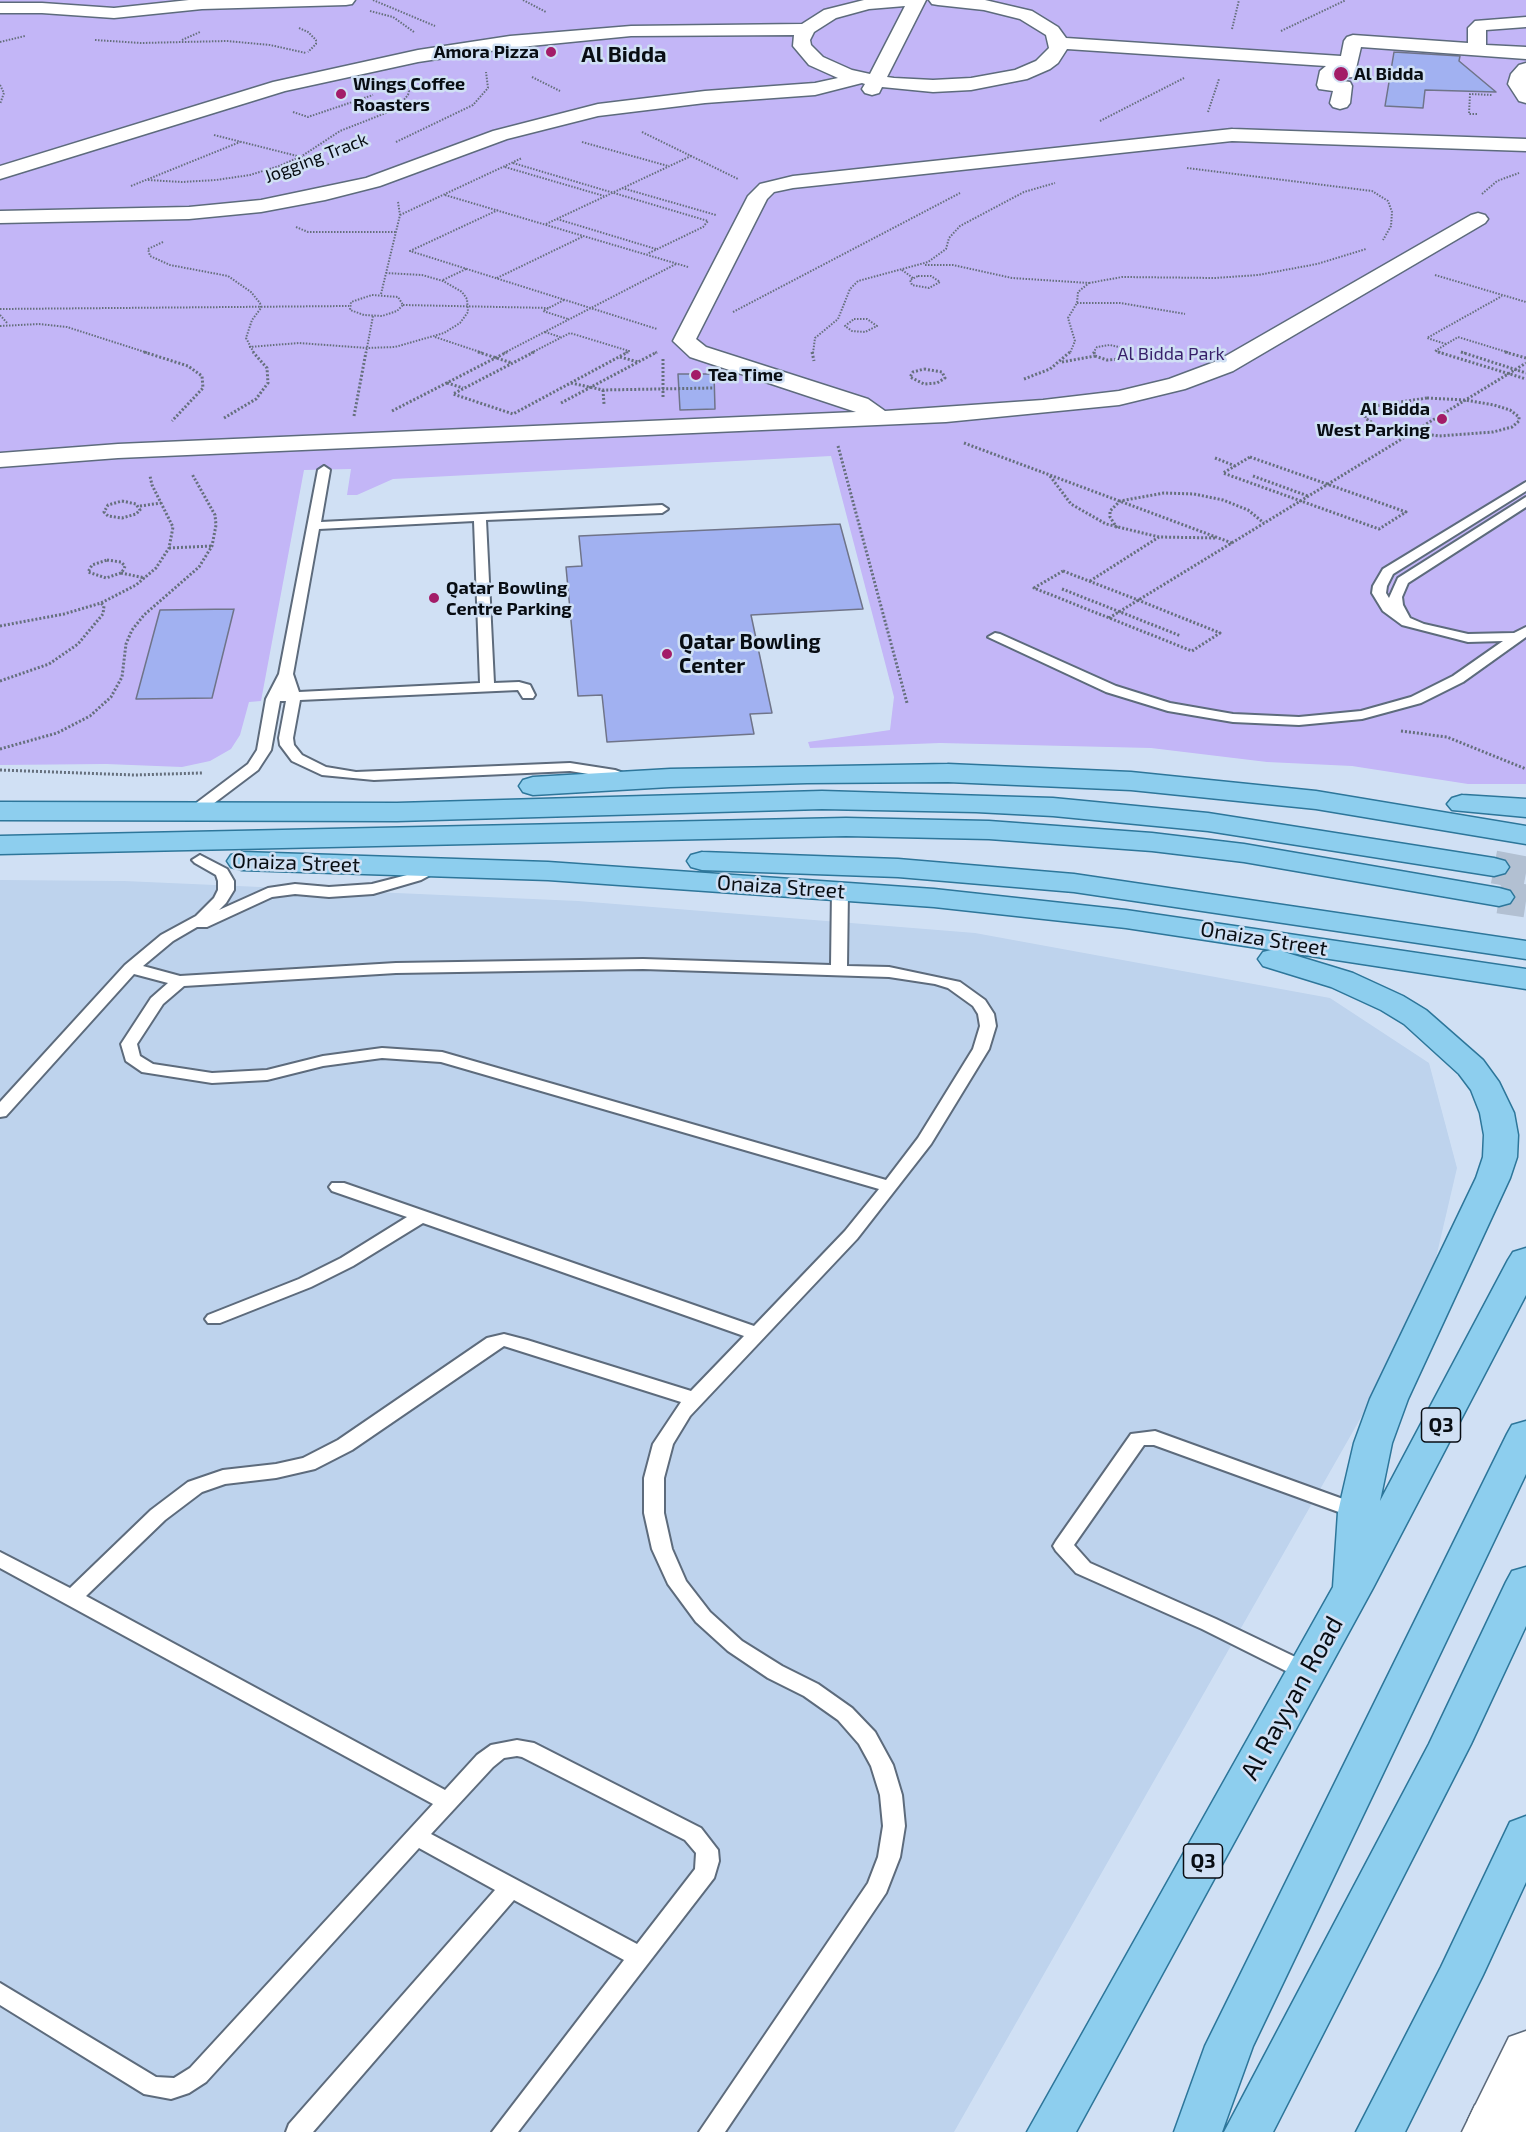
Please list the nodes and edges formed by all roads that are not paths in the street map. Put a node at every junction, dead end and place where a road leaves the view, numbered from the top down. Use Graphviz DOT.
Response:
graph roads {
  1 [pos="346,0"];
  2 [pos="850,0"];
  3 [pos="915,0"];
  4 [pos="938,0"];
  5 [pos="1000,0"];
  6 [pos="0,8"];
  7 [pos="1526,22"];
  8 [pos="786,28"];
  9 [pos="806,29"];
  10 [pos="1477,49"];
  11 [pos="1526,53"];
  12 [pos="1066,55"];
  13 [pos="1349,62"];
  14 [pos="1327,79"];
  15 [pos="863,83"];
  16 [pos="1340,103"];
  17 [pos="1526,145"];
  18 [pos="0,173"];
  19 [pos="0,217"];
  20 [pos="1478,219"];
  21 [pos="878,417"];
  22 [pos="343,436"];
  23 [pos="0,460"];
  24 [pos="324,470"];
  25 [pos="1526,486"];
  26 [pos="1526,501"];
  27 [pos="662,509"];
  28 [pos="480,517"];
  29 [pos="313,526"];
  30 [pos="1407,622"];
  31 [pos="1521,634"];
  32 [pos="995,637"];
  33 [pos="286,674"];
  34 [pos="487,687"];
  35 [pos="528,695"];
  36 [pos="294,696"];
  37 [pos="274,697"];
  38 [pos="629,780"];
  39 [pos="1224,790"];
  40 [pos="1526,808"];
  41 [pos="0,811"];
  42 [pos="293,812"];
  43 [pos="192,813"];
  44 [pos="1526,835"];
  45 [pos="31,845"];
  46 [pos="0,846"];
  47 [pos="200,860"];
  48 [pos="437,867"];
  49 [pos="1494,867"];
  50 [pos="548,871"];
  51 [pos="840,890"];
  52 [pos="1499,897"];
  53 [pos="1029,907"];
  54 [pos="187,928"];
  55 [pos="1526,950"];
  56 [pos="131,969"];
  57 [pos="839,970"];
  58 [pos="1526,979"];
  59 [pos="180,981"];
  60 [pos="0,1112"];
  61 [pos="338,1187"];
  62 [pos="890,1187"];
  63 [pos="422,1216"];
  64 [pos="1526,1260"];
  65 [pos="214,1319"];
  66 [pos="756,1334"];
  67 [pos="694,1399"];
  68 [pos="1526,1434"];
  69 [pos="1358,1512"];
  70 [pos="0,1559"];
  71 [pos="1526,1582"];
  72 [pos="1353,1588"];
  73 [pos="72,1598"];
  74 [pos="1307,1672"];
  75 [pos="447,1801"];
  76 [pos="1526,1834"];
  77 [pos="416,1836"];
  78 [pos="511,1887"];
  79 [pos="640,1957"];
  80 [pos="0,1993"];
  81 [pos="1526,2051"];
  82 [pos="1501,2123"];
  83 [pos="297,2132"];
  84 [pos="504,2132"];
  85 [pos="711,2132"];
  86 [pos="1050,2132"];
  87 [pos="1198,2132"];
  88 [pos="1248,2132"];
  89 [pos="1380,2132"];
  1 -- 6 [label="street"];
  2 -- 8 [label="street"];
  3 -- 9 [label="street"];
  3 -- 15 [label="street"];
  4 -- 12 [label="street"];
  5 -- 12 [label="street"];
  7 -- 10 [label="street"];
  8 -- 9 [label="street"];
  8 -- 15 [label="street"];
  8 -- 18 [label="street"];
  9 -- 15 [label="street"];
  10 -- 11 [label="street"];
  10 -- 13 [label="street"];
  12 -- 13 [label="street"];
  12 -- 14 [label="street"];
  12 -- 15 [label="street"];
  13 -- 14 [label="street"];
  14 -- 16 [label="street"];
  15 -- 19 [label="street"];
  17 -- 21 [label="street"];
  20 -- 21 [label="street"];
  21 -- 22 [label="street"];
  22 -- 23 [label="street"];
  22 -- 24 [label="street"];
  24 -- 29 [label="lane"];
  25 -- 30 [label="lane"];
  26 -- 30 [label="lane"];
  27 -- 28 [label="lane"];
  28 -- 29 [label="lane"];
  28 -- 34 [label="lane"];
  29 -- 33 [label="lane"];
  30 -- 31 [label="lane"];
  31 -- 32 [label="lane"];
  33 -- 36 [label="lane"];
  33 -- 37 [label="lane"];
  34 -- 35 [label="lane"];
  34 -- 36 [label="lane"];
  36 -- 37 [label="lane"];
  36 -- 38 [label="lane"];
  37 -- 43 [label="lane"];
  38 -- 39 [label="main road"];
  38 -- 42 [label="main road"];
  39 -- 40 [label="main road"];
  39 -- 44 [label="main road"];
  41 -- 43 [label="main road"];
  42 -- 43 [label="main road"];
  42 -- 49 [label="main road"];
  45 -- 46 [label="main road, Onaiza Street"];
  45 -- 47 [label="main road, Onaiza Street"];
  45 -- 52 [label="main road, Onaiza Street"];
  47 -- 48 [label="main road, Onaiza Street"];
  47 -- 54 [label="lane"];
  48 -- 50 [label="main road, Onaiza Street"];
  48 -- 54 [label="lane"];
  50 -- 51 [label="main road, Onaiza Street"];
  50 -- 55 [label="main road"];
  51 -- 53 [label="main road, Onaiza Street"];
  51 -- 57 [label="lane"];
  53 -- 58 [label="main road, Onaiza Street"];
  53 -- 69 [label="main road"];
  54 -- 56 [label="lane"];
  56 -- 59 [label="lane"];
  56 -- 60 [label="lane"];
  57 -- 59 [label="lane"];
  57 -- 62 [label="lane"];
  59 -- 62 [label="lane"];
  61 -- 63 [label="lane"];
  62 -- 66 [label="lane"];
  63 -- 65 [label="lane"];
  63 -- 66 [label="lane"];
  64 -- 72 [label="main road, Al Rayyan Road / Q3"];
  66 -- 67 [label="lane"];
  67 -- 73 [label="lane"];
  67 -- 85 [label="lane"];
  68 -- 87 [label="main road"];
  69 -- 72 [label="main road"];
  69 -- 74 [label="lane"];
  70 -- 73 [label="lane"];
  71 -- 88 [label="main road"];
  72 -- 74 [label="main road, Al Rayyan Road / Q3"];
  73 -- 75 [label="lane"];
  74 -- 86 [label="main road, Al Rayyan Road / Q3"];
  75 -- 77 [label="lane"];
  75 -- 79 [label="lane"];
  76 -- 89 [label="main road"];
  77 -- 78 [label="lane"];
  77 -- 80 [label="lane"];
  78 -- 79 [label="lane"];
  78 -- 83 [label="lane"];
  79 -- 84 [label="lane"];
  81 -- 82 [label="street"];
}
